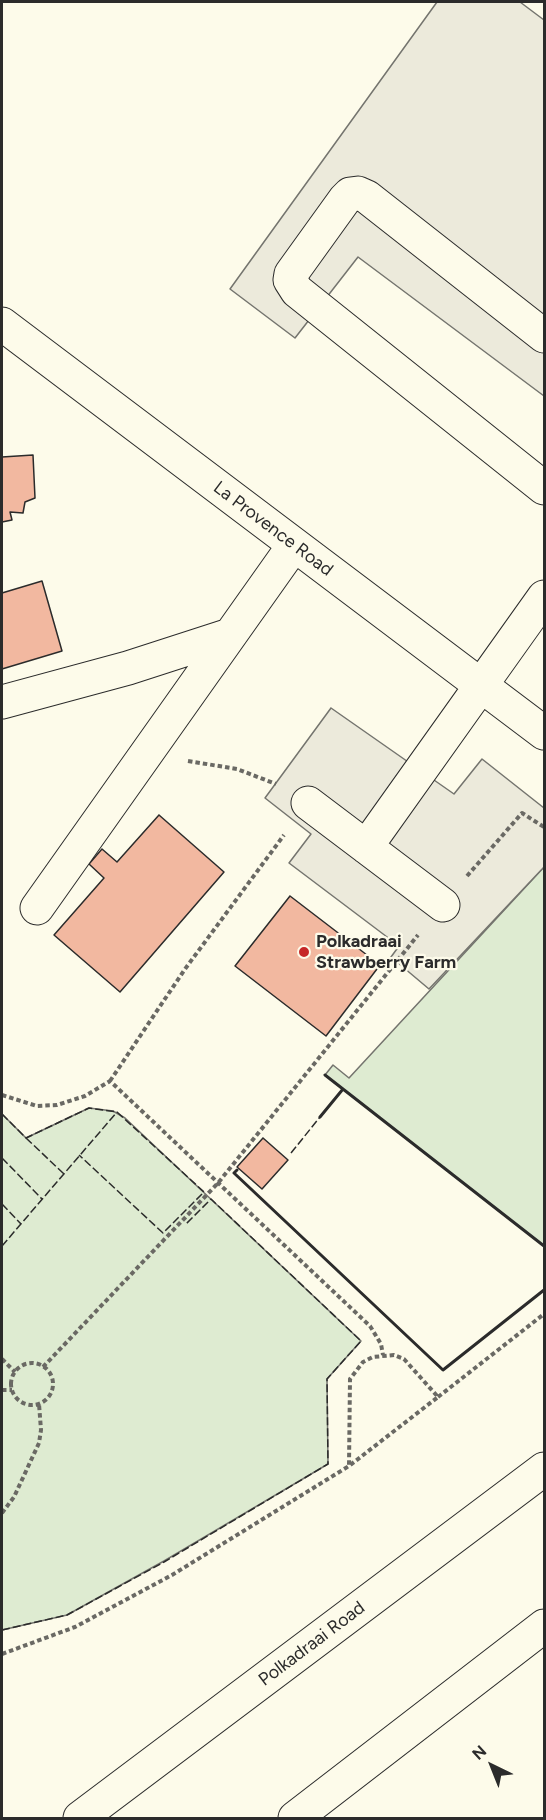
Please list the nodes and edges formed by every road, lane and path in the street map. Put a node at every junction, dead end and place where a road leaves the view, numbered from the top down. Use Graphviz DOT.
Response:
graph roads {
  1 [pos="2,324"];
  2 [pos="544,336"];
  3 [pos="544,488"];
  4 [pos="294,545"];
  5 [pos="544,597"];
  6 [pos="230,635"];
  7 [pos="480,685"];
  8 [pos="2,702"];
  9 [pos="544,733"];
  10 [pos="142,759"];
  11 [pos="308,803"];
  12 [pos="544,827"];
  13 [pos="366,847"];
  14 [pos="443,905"];
  15 [pos="37,908"];
  16 [pos="110,1081"];
  17 [pos="2,1095"];
  18 [pos="218,1183"];
  19 [pos="544,1314"];
  20 [pos="383,1355"];
  21 [pos="2,1359"];
  22 [pos="43,1367"];
  23 [pos="15,1372"];
  24 [pos="2,1389"];
  25 [pos="12,1390"];
  26 [pos="438,1397"];
  27 [pos="39,1404"];
  28 [pos="349,1466"];
  29 [pos="544,1468"];
  30 [pos="2,1513"];
  31 [pos="544,1626"];
  32 [pos="2,1654"];
  33 [pos="80,1818"];
  34 [pos="295,1818"];
  1 -- 4 [label="main road, La Provence Road"];
  2 -- 3 [label="main road"];
  4 -- 6 [label="main road"];
  4 -- 7 [label="main road, La Provence Road"];
  5 -- 7 [label="main road"];
  6 -- 8 [label="main road"];
  6 -- 10 [label="main road"];
  7 -- 9 [label="main road, La Provence Road"];
  7 -- 13 [label="main road"];
  10 -- 11 [label="path"];
  10 -- 15 [label="main road"];
  11 -- 13 [label="main road"];
  11 -- 16 [label="path"];
  12 -- 14 [label="path"];
  13 -- 14 [label="main road"];
  14 -- 18 [label="path"];
  16 -- 17 [label="path"];
  16 -- 18 [label="path"];
  18 -- 20 [label="path"];
  18 -- 22 [label="path"];
  19 -- 26 [label="path"];
  20 -- 26 [label="path"];
  20 -- 28 [label="path"];
  21 -- 23 [label="path"];
  22 -- 23 [label="path"];
  22 -- 27 [label="path"];
  23 -- 25 [label="path"];
  24 -- 25 [label="path"];
  25 -- 27 [label="path"];
  26 -- 28 [label="path"];
  27 -- 30 [label="path"];
  28 -- 32 [label="path"];
  29 -- 33 [label="main road, Polkadraai Road"];
  31 -- 34 [label="main road"];
}
